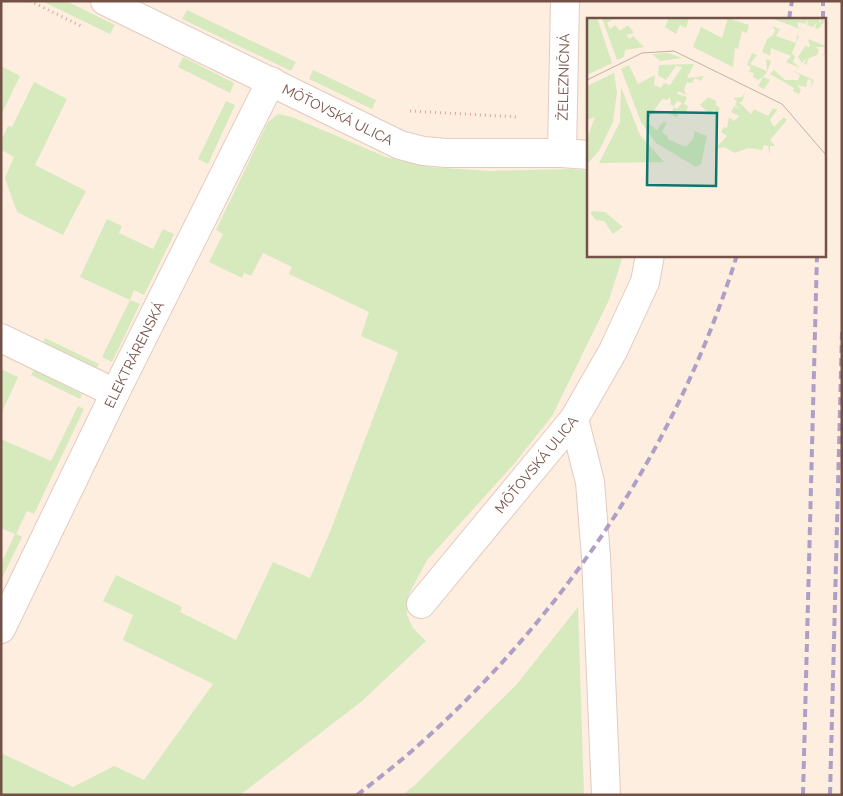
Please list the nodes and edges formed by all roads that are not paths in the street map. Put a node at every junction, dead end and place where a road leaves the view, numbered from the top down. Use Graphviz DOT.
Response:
graph roads {
  1 [pos="105,1"];
  2 [pos="565,1"];
  3 [pos="270,81"];
  4 [pos="575,154"];
  5 [pos="650,256"];
  6 [pos="1,338"];
  7 [pos="116,393"];
  8 [pos="574,419"];
  9 [pos="421,604"];
  10 [pos="1,629"];
  11 [pos="606,795"];
  1 -- 3 [label="street, MÔŤOVSKÁ ULICA"];
  2 -- 4 [label="street, ŽELEZNIČNÁ"];
  3 -- 4 [label="street, MÔŤOVSKÁ ULICA"];
  3 -- 7 [label="street, ELEKTRÁRENSKÁ"];
  5 -- 8 [label="street, MÔŤOVSKÁ ULICA"];
  6 -- 7 [label="street"];
  7 -- 10 [label="street, ELEKTRÁRENSKÁ"];
  8 -- 9 [label="street, MÔŤOVSKÁ ULICA"];
  8 -- 11 [label="street"];
}
